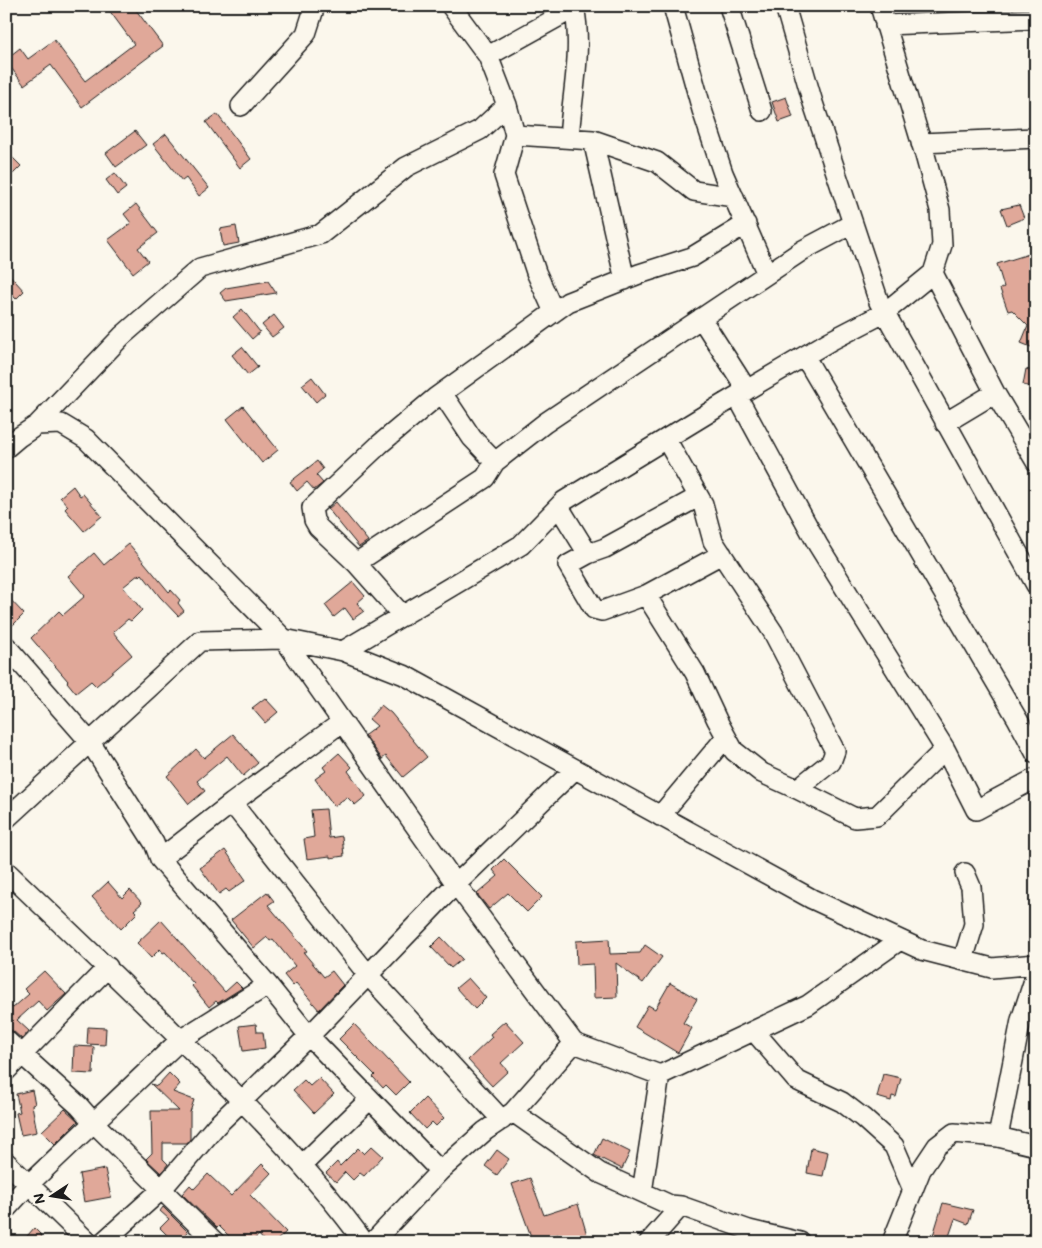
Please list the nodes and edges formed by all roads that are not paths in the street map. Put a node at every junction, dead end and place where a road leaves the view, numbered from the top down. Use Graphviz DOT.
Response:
graph roads {
  1 [pos="315,6"];
  2 [pos="451,6"];
  3 [pos="673,6"];
  4 [pos="729,6"];
  5 [pos="785,6"];
  6 [pos="880,6"];
  7 [pos="575,7"];
  8 [pos="1036,19"];
  9 [pos="885,25"];
  10 [pos="488,56"];
  11 [pos="507,105"];
  12 [pos="241,106"];
  13 [pos="762,111"];
  14 [pos="515,135"];
  15 [pos="569,138"];
  16 [pos="1036,138"];
  17 [pos="593,140"];
  18 [pos="921,143"];
  19 [pos="734,197"];
  20 [pos="746,224"];
  21 [pos="852,224"];
  22 [pos="933,273"];
  23 [pos="767,274"];
  24 [pos="625,280"];
  25 [pos="554,312"];
  26 [pos="884,313"];
  27 [pos="701,318"];
  28 [pos="804,356"];
  29 [pos="442,393"];
  30 [pos="742,393"];
  31 [pos="995,393"];
  32 [pos="945,423"];
  33 [pos="37,425"];
  34 [pos="666,439"];
  35 [pos="6,448"];
  36 [pos="495,462"];
  37 [pos="1036,462"];
  38 [pos="698,497"];
  39 [pos="559,506"];
  40 [pos="588,554"];
  41 [pos="722,554"];
  42 [pos="356,563"];
  43 [pos="1036,585"];
  44 [pos="646,595"];
  45 [pos="403,616"];
  46 [pos="284,639"];
  47 [pos="6,646"];
  48 [pos="343,651"];
  49 [pos="342,722"];
  50 [pos="726,737"];
  51 [pos="90,742"];
  52 [pos="945,749"];
  53 [pos="1036,754"];
  54 [pos="575,769"];
  55 [pos="1036,778"];
  56 [pos="797,789"];
  57 [pos="232,803"];
  58 [pos="660,816"];
  59 [pos="6,819"];
  60 [pos="160,859"];
  61 [pos="6,871"];
  62 [pos="965,874"];
  63 [pos="456,884"];
  64 [pos="900,940"];
  65 [pos="963,960"];
  66 [pos="108,967"];
  67 [pos="1035,973"];
  68 [pos="368,975"];
  69 [pos="268,985"];
  70 [pos="754,1031"];
  71 [pos="309,1036"];
  72 [pos="6,1040"];
  73 [pos="180,1040"];
  74 [pos="574,1043"];
  75 [pos="23,1055"];
  76 [pos="6,1071"];
  77 [pos="660,1075"];
  78 [pos="370,1099"];
  79 [pos="243,1100"];
  80 [pos="507,1116"];
  81 [pos="94,1124"];
  82 [pos="998,1137"];
  83 [pos="1036,1146"];
  84 [pos="6,1162"];
  85 [pos="302,1165"];
  86 [pos="440,1171"];
  87 [pos="29,1184"];
  88 [pos="161,1190"];
  89 [pos="913,1190"];
  90 [pos="642,1192"];
  91 [pos="681,1206"];
  92 [pos="6,1209"];
  93 [pos="88,1242"];
  94 [pos="103,1242"];
  95 [pos="215,1242"];
  96 [pos="364,1242"];
  97 [pos="373,1242"];
  98 [pos="649,1242"];
  99 [pos="800,1242"];
  100 [pos="892,1242"];
  1 -- 12 [label="street"];
  2 -- 10 [label="street"];
  3 -- 19 [label="street"];
  4 -- 13 [label="street"];
  5 -- 21 [label="street"];
  6 -- 9 [label="street"];
  7 -- 10 [label="street"];
  7 -- 15 [label="street"];
  8 -- 9 [label="street"];
  9 -- 18 [label="street"];
  10 -- 11 [label="street"];
  11 -- 14 [label="street"];
  11 -- 33 [label="street"];
  14 -- 15 [label="street"];
  14 -- 25 [label="street"];
  15 -- 17 [label="street"];
  16 -- 18 [label="street"];
  17 -- 19 [label="street"];
  17 -- 24 [label="street"];
  18 -- 22 [label="street"];
  19 -- 20 [label="street"];
  20 -- 23 [label="street"];
  20 -- 24 [label="street"];
  21 -- 23 [label="street"];
  21 -- 26 [label="street"];
  22 -- 26 [label="street"];
  22 -- 31 [label="street"];
  23 -- 27 [label="street"];
  24 -- 25 [label="street"];
  25 -- 29 [label="street"];
  26 -- 28 [label="street"];
  26 -- 32 [label="street"];
  27 -- 30 [label="street"];
  27 -- 36 [label="street"];
  28 -- 30 [label="street"];
  28 -- 53 [label="street"];
  29 -- 36 [label="street"];
  29 -- 42 [label="street"];
  30 -- 34 [label="street"];
  30 -- 52 [label="street"];
  31 -- 32 [label="street"];
  31 -- 37 [label="street"];
  32 -- 43 [label="street"];
  33 -- 35 [label="street"];
  33 -- 46 [label="street"];
  34 -- 38 [label="street"];
  34 -- 39 [label="street"];
  36 -- 42 [label="street"];
  38 -- 40 [label="street"];
  38 -- 41 [label="street"];
  39 -- 40 [label="street"];
  39 -- 45 [label="street"];
  40 -- 44 [label="street"];
  41 -- 44 [label="street"];
  41 -- 56 [label="street"];
  42 -- 45 [label="street"];
  44 -- 50 [label="street"];
  45 -- 48 [label="street"];
  46 -- 48 [label="street"];
  46 -- 49 [label="street"];
  46 -- 51 [label="street"];
  47 -- 51 [label="street"];
  48 -- 54 [label="street"];
  49 -- 57 [label="street"];
  49 -- 63 [label="street"];
  50 -- 56 [label="street"];
  50 -- 58 [label="street"];
  51 -- 59 [label="street"];
  51 -- 60 [label="street"];
  52 -- 55 [label="street"];
  52 -- 56 [label="street"];
  54 -- 58 [label="street"];
  54 -- 63 [label="street"];
  57 -- 60 [label="street"];
  57 -- 68 [label="street"];
  58 -- 64 [label="street"];
  60 -- 69 [label="street"];
  61 -- 66 [label="street"];
  62 -- 65 [label="street"];
  63 -- 68 [label="street"];
  63 -- 74 [label="street"];
  64 -- 65 [label="street"];
  64 -- 70 [label="street"];
  65 -- 67 [label="street"];
  66 -- 73 [label="street"];
  66 -- 75 [label="street"];
  67 -- 82 [label="street"];
  68 -- 71 [label="street"];
  68 -- 80 [label="street"];
  69 -- 71 [label="street"];
  69 -- 73 [label="street"];
  70 -- 77 [label="street"];
  70 -- 89 [label="street"];
  71 -- 78 [label="street"];
  71 -- 79 [label="street"];
  72 -- 75 [label="street"];
  73 -- 79 [label="street"];
  73 -- 81 [label="street"];
  74 -- 77 [label="street"];
  74 -- 80 [label="street"];
  75 -- 76 [label="street"];
  75 -- 81 [label="street"];
  77 -- 90 [label="street"];
  78 -- 85 [label="street"];
  78 -- 86 [label="street"];
  79 -- 85 [label="street"];
  79 -- 88 [label="street"];
  80 -- 86 [label="street"];
  80 -- 90 [label="street"];
  81 -- 87 [label="street"];
  81 -- 88 [label="street"];
  82 -- 83 [label="street"];
  82 -- 89 [label="street"];
  84 -- 87 [label="street"];
  85 -- 96 [label="street"];
  86 -- 97 [label="street"];
  87 -- 92 [label="street"];
  87 -- 93 [label="street"];
  88 -- 94 [label="street"];
  88 -- 95 [label="street"];
  89 -- 100 [label="street"];
  90 -- 91 [label="street"];
  91 -- 98 [label="street"];
  91 -- 99 [label="street"];
}
